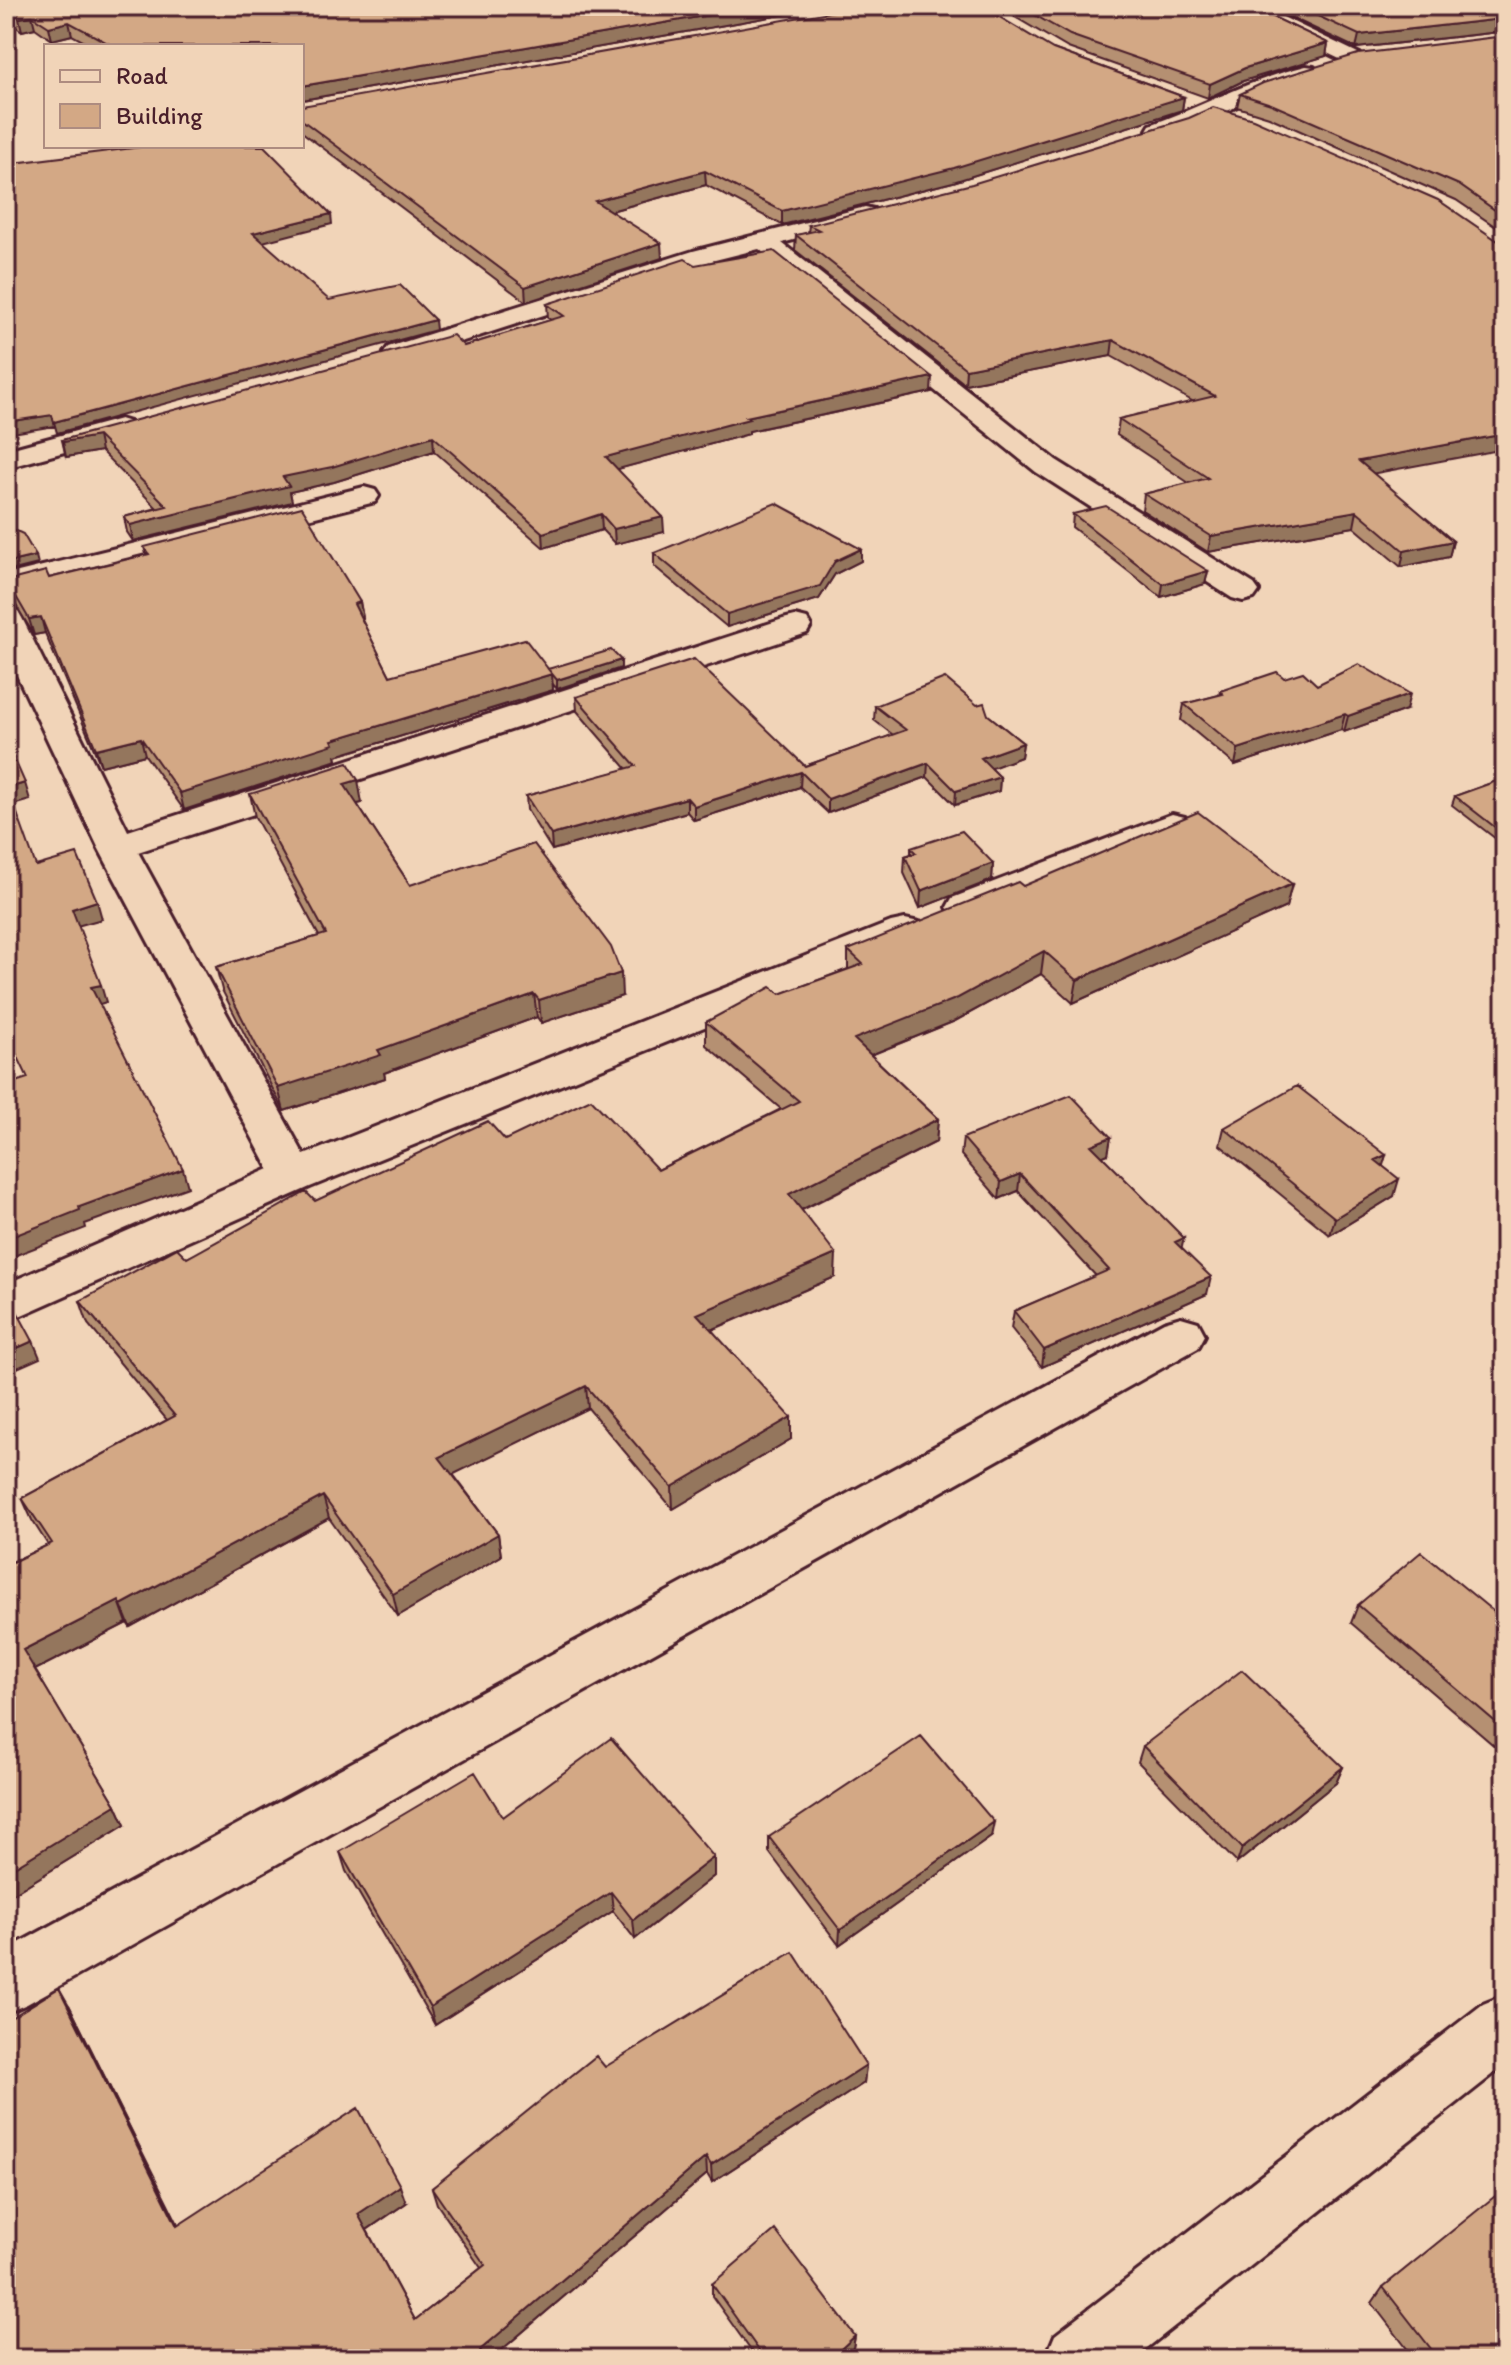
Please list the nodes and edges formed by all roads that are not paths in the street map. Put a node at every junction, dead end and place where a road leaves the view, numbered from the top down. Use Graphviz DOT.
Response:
graph roads {
  1 [pos="1244,6"];
  2 [pos="1462,6"];
  3 [pos="1505,25"];
  4 [pos="1184,102"];
  5 [pos="1210,111"];
  6 [pos="1248,121"];
  7 [pos="1135,137"];
  8 [pos="886,209"];
  9 [pos="763,240"];
  10 [pos="368,360"];
  11 [pos="142,422"];
  12 [pos="6,459"];
  13 [pos="364,496"];
  14 [pos="6,585"];
  15 [pos="1243,591"];
  16 [pos="6,618"];
  17 [pos="795,626"];
  18 [pos="1172,825"];
  19 [pos="117,847"];
  20 [pos="294,1176"];
  21 [pos="6,1304"];
  22 [pos="1181,1335"];
  23 [pos="6,1983"];
  24 [pos="1505,2026"];
  25 [pos="1079,2359"];
  1 -- 5 [label="street"];
  2 -- 3 [label="street"];
  4 -- 5 [label="street"];
  5 -- 6 [label="street"];
  5 -- 7 [label="street"];
  8 -- 9 [label="street"];
  9 -- 10 [label="street"];
  9 -- 15 [label="street"];
  11 -- 12 [label="street"];
  13 -- 14 [label="street"];
  16 -- 19 [label="street"];
  17 -- 19 [label="street"];
  18 -- 20 [label="street"];
  19 -- 20 [label="street"];
  20 -- 21 [label="street"];
  22 -- 23 [label="street"];
  24 -- 25 [label="street"];
}
